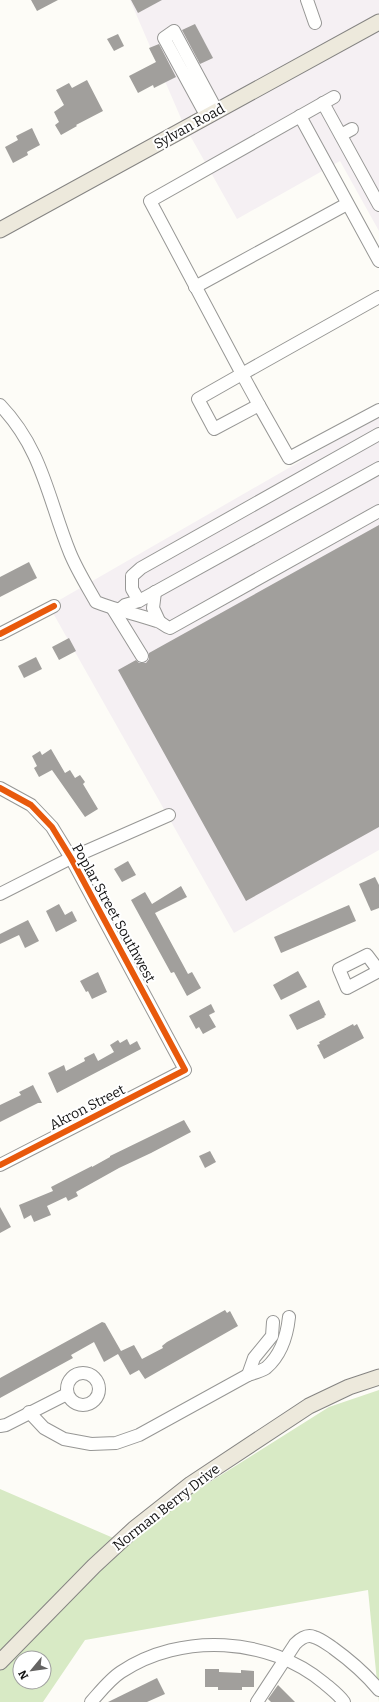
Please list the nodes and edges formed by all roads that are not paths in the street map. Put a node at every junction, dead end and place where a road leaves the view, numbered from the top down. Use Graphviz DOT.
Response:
graph roads {
  1 [pos="307,0"];
  2 [pos="374,22"];
  3 [pos="315,23"];
  4 [pos="334,97"];
  5 [pos="323,103"];
  6 [pos="212,114"];
  7 [pos="300,116"];
  8 [pos="352,129"];
  9 [pos="341,135"];
  10 [pos="348,204"];
  11 [pos="379,205"];
  12 [pos="0,230"];
  13 [pos="379,261"];
  14 [pos="195,287"];
  15 [pos="379,297"];
  16 [pos="242,374"];
  17 [pos="0,405"];
  18 [pos="258,405"];
  19 [pos="379,410"];
  20 [pos="379,434"];
  21 [pos="379,468"];
  22 [pos="379,511"];
  23 [pos="155,592"];
  24 [pos="139,601"];
  25 [pos="54,606"];
  26 [pos="115,610"];
  27 [pos="159,621"];
  28 [pos="0,634"];
  29 [pos="142,656"];
  30 [pos="0,788"];
  31 [pos="170,815"];
  32 [pos="71,858"];
  33 [pos="0,894"];
  34 [pos="185,1070"];
  35 [pos="0,1165"];
  36 [pos="289,1317"];
  37 [pos="273,1322"];
  38 [pos="248,1375"];
  39 [pos="379,1377"];
  40 [pos="67,1394"];
  41 [pos="29,1412"];
  42 [pos="0,1426"];
  43 [pos="285,1660"];
  44 [pos="0,1662"];
  45 [pos="379,1690"];
  46 [pos="91,1702"];
  47 [pos="257,1702"];
  48 [pos="344,1702"];
  1 -- 3 [label="street"];
  2 -- 6 [label="main road, Sylvan Road"];
  4 -- 5 [label="street"];
  5 -- 7 [label="street"];
  5 -- 9 [label="street"];
  6 -- 6 [label="street"];
  6 -- 12 [label="main road, Sylvan Road"];
  7 -- 10 [label="street"];
  7 -- 14 [label="street"];
  8 -- 9 [label="street"];
  9 -- 11 [label="street"];
  10 -- 13 [label="street"];
  10 -- 14 [label="street"];
  14 -- 16 [label="street"];
  15 -- 16 [label="street"];
  16 -- 18 [label="street"];
  16 -- 18 [label="street"];
  17 -- 26 [label="street"];
  18 -- 19 [label="street"];
  20 -- 24 [label="street"];
  21 -- 23 [label="street"];
  22 -- 27 [label="street"];
  23 -- 24 [label="street"];
  23 -- 27 [label="street"];
  24 -- 26 [label="street"];
  25 -- 28 [label="street"];
  26 -- 27 [label="street"];
  26 -- 29 [label="street"];
  30 -- 32 [label="street, Poplar Street Southwest"];
  31 -- 32 [label="street"];
  32 -- 33 [label="street"];
  32 -- 34 [label="street, Poplar Street Southwest"];
  34 -- 35 [label="street, Akron Street"];
  36 -- 38 [label="street"];
  37 -- 38 [label="street"];
  38 -- 41 [label="street"];
  39 -- 44 [label="main road, Norman Berry Drive"];
  40 -- 41 [label="street"];
  41 -- 42 [label="street"];
  43 -- 45 [label="street"];
  43 -- 46 [label="street"];
  43 -- 47 [label="street"];
  43 -- 48 [label="street"];
}
